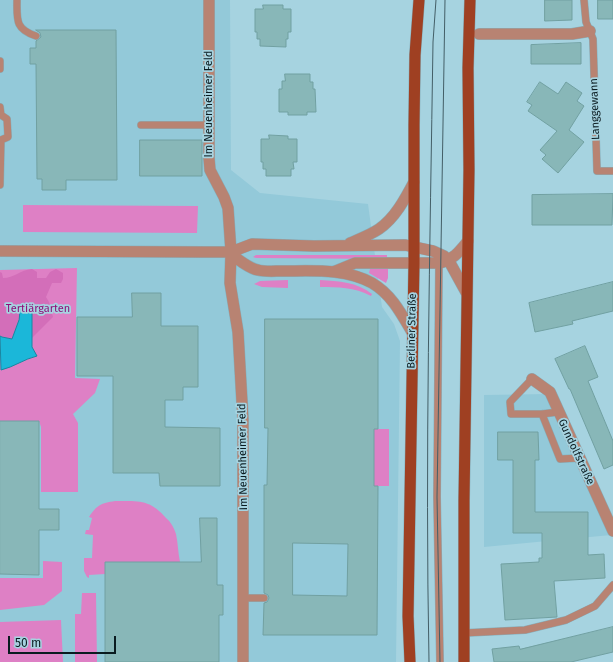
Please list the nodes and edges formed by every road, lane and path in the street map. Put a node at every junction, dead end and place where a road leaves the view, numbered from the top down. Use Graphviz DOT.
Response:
graph roads {
  1 [pos="17,0"];
  2 [pos="209,0"];
  3 [pos="419,0"];
  4 [pos="470,0"];
  5 [pos="584,0"];
  6 [pos="590,31"];
  7 [pos="479,34"];
  8 [pos="36,36"];
  9 [pos="0,61"];
  10 [pos="0,69"];
  11 [pos="0,107"];
  12 [pos="140,125"];
  13 [pos="209,125"];
  14 [pos="613,171"];
  15 [pos="414,182"];
  16 [pos="0,185"];
  17 [pos="468,241"];
  18 [pos="346,245"];
  19 [pos="414,246"];
  20 [pos="0,251"];
  21 [pos="231,252"];
  22 [pos="444,262"];
  23 [pos="414,263"];
  24 [pos="332,272"];
  25 [pos="466,292"];
  26 [pos="412,332"];
  27 [pos="532,379"];
  28 [pos="558,412"];
  29 [pos="542,414"];
  30 [pos="579,458"];
  31 [pos="613,531"];
  32 [pos="613,585"];
  33 [pos="243,598"];
  34 [pos="264,598"];
  35 [pos="464,633"];
  36 [pos="243,662"];
  37 [pos="410,662"];
  38 [pos="440,662"];
  39 [pos="464,662"];
  1 -- 8 [label="lane"];
  2 -- 13 [label="street, Im Neuenheimer Feld"];
  3 -- 15 [label="main road, Berliner Straße"];
  4 -- 17 [label="main road"];
  5 -- 6 [label="lane, Langgewann"];
  6 -- 7 [label="street"];
  6 -- 14 [label="lane, Langgewann"];
  9 -- 10 [label="lane"];
  11 -- 16 [label="lane"];
  12 -- 13 [label="lane"];
  13 -- 21 [label="street, Im Neuenheimer Feld"];
  15 -- 18 [label="street"];
  15 -- 19 [label="main road, Berliner Straße"];
  17 -- 22 [label="street"];
  17 -- 25 [label="main road"];
  18 -- 19 [label="street"];
  18 -- 21 [label="street"];
  19 -- 22 [label="street"];
  19 -- 23 [label="main road, Berliner Straße"];
  20 -- 21 [label="street"];
  21 -- 24 [label="street"];
  21 -- 33 [label="street, Im Neuenheimer Feld"];
  22 -- 23 [label="street"];
  22 -- 25 [label="street"];
  22 -- 38 [label="lane"];
  23 -- 24 [label="street"];
  23 -- 26 [label="main road, Berliner Straße"];
  24 -- 26 [label="street"];
  25 -- 35 [label="main road"];
  26 -- 37 [label="main road, Berliner Straße"];
  27 -- 28 [label="street, Gundolfstraße"];
  27 -- 29 [label="lane"];
  28 -- 29 [label="lane"];
  28 -- 30 [label="street, Gundolfstraße"];
  29 -- 30 [label="lane"];
  30 -- 31 [label="street, Gundolfstraße"];
  32 -- 35 [label="lane"];
  33 -- 34 [label="lane"];
  33 -- 36 [label="street, Im Neuenheimer Feld"];
  35 -- 39 [label="main road"];
}
